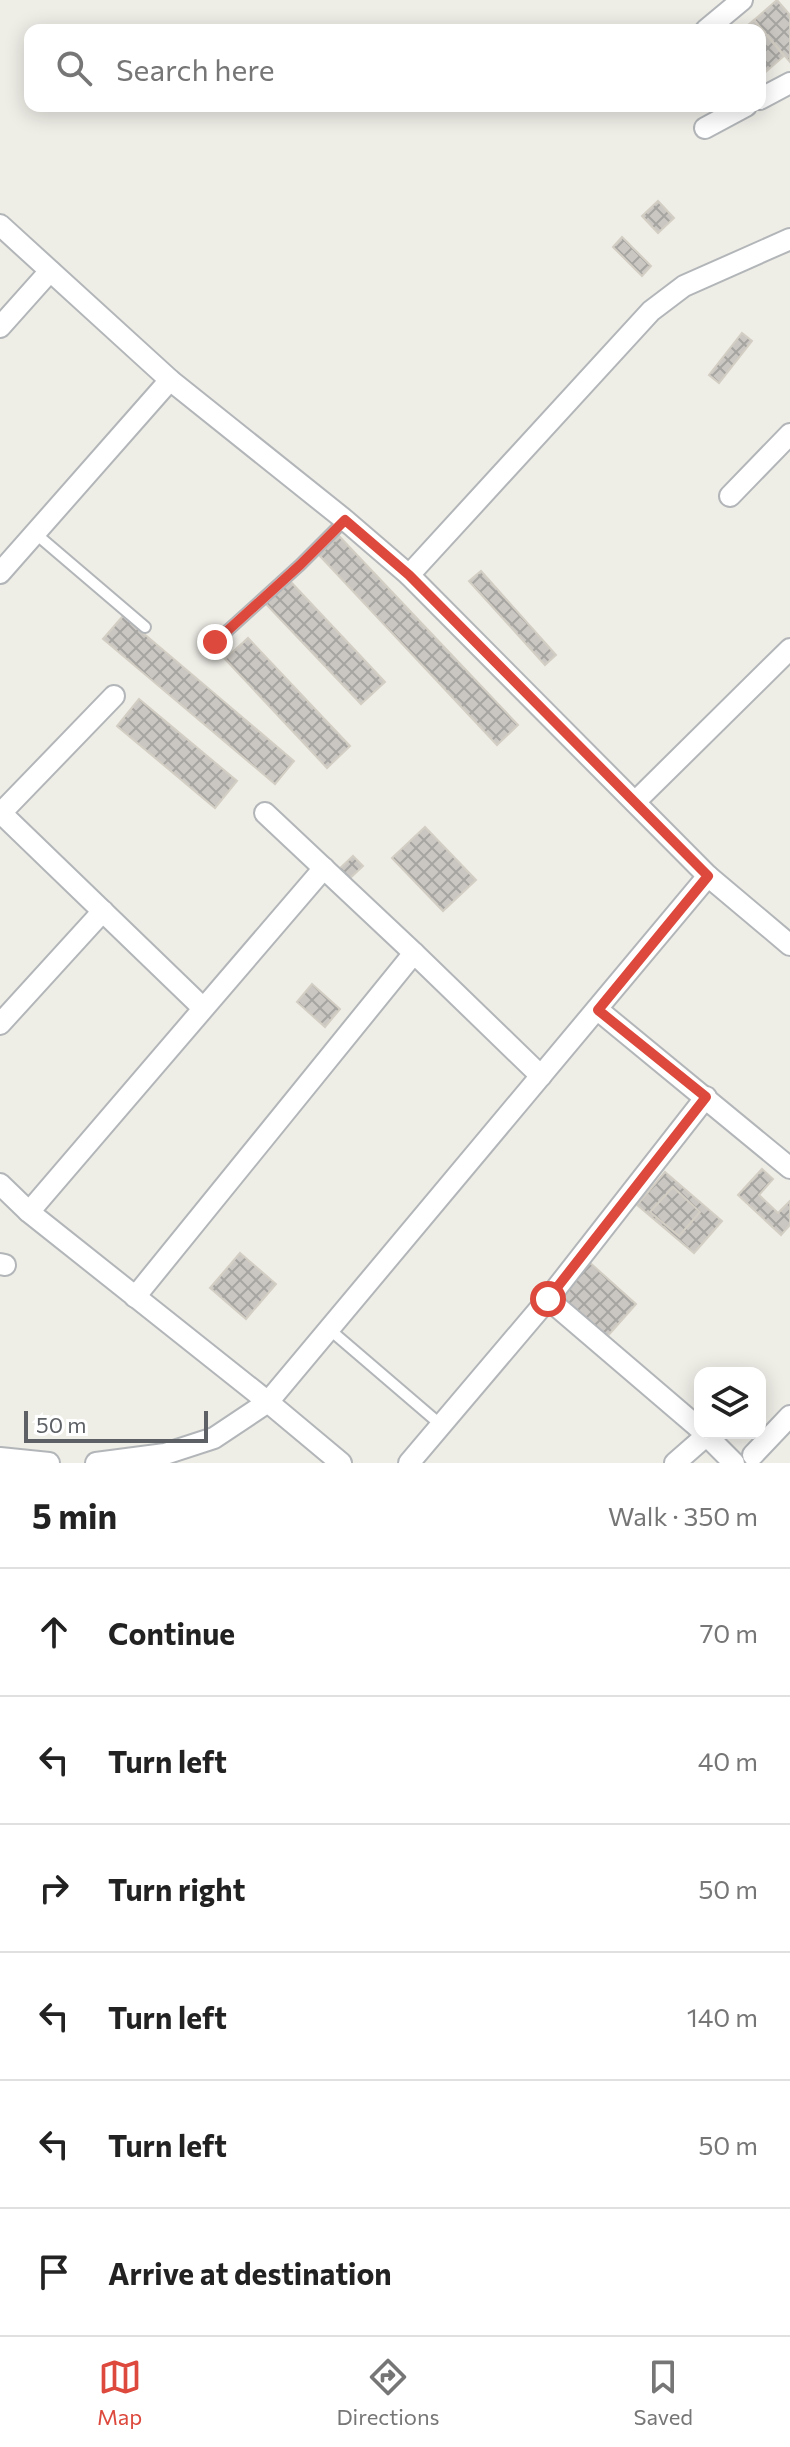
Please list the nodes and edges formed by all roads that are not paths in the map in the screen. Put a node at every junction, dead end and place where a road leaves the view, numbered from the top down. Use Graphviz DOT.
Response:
graph roads {
  1 [pos="742,0"];
  2 [pos="713,24"];
  3 [pos="790,83"];
  4 [pos="766,96"];
  5 [pos="735,112"];
  6 [pos="705,128"];
  7 [pos="0,225"];
  8 [pos="790,239"];
  9 [pos="50,271"];
  10 [pos="0,327"];
  11 [pos="170,380"];
  12 [pos="790,434"];
  13 [pos="730,496"];
  14 [pos="345,520"];
  15 [pos="36,534"];
  16 [pos="0,573"];
  17 [pos="409,575"];
  18 [pos="145,627"];
  19 [pos="215,642"];
  20 [pos="790,649"];
  21 [pos="114,696"];
  22 [pos="635,802"];
  23 [pos="0,813"];
  24 [pos="265,813"];
  25 [pos="324,868"];
  26 [pos="708,876"];
  27 [pos="103,911"];
  28 [pos="790,945"];
  29 [pos="414,953"];
  30 [pos="203,1008"];
  31 [pos="598,1010"];
  32 [pos="0,1024"];
  33 [pos="541,1076"];
  34 [pos="706,1097"];
  35 [pos="790,1168"];
  36 [pos="0,1184"];
  37 [pos="29,1212"];
  38 [pos="135,1297"];
  39 [pos="548,1299"];
  40 [pos="329,1329"];
  41 [pos="268,1402"];
  42 [pos="790,1416"];
  43 [pos="694,1424"];
  44 [pos="441,1425"];
  45 [pos="698,1439"];
  46 [pos="713,1439"];
  47 [pos="0,1458"];
  48 [pos="744,1459"];
  49 [pos="49,1463"];
  50 [pos="96,1463"];
  51 [pos="341,1463"];
  52 [pos="409,1463"];
  53 [pos="675,1463"];
  1 -- 2 [label="street"];
  3 -- 4 [label="street"];
  5 -- 6 [label="street"];
  7 -- 9 [label="street"];
  8 -- 17 [label="street"];
  9 -- 10 [label="street"];
  9 -- 11 [label="street"];
  11 -- 14 [label="street"];
  11 -- 15 [label="street"];
  12 -- 13 [label="street"];
  14 -- 17 [label="street"];
  14 -- 19 [label="lane"];
  15 -- 16 [label="street"];
  15 -- 18 [label="lane"];
  17 -- 22 [label="street"];
  20 -- 22 [label="street"];
  21 -- 23 [label="street"];
  22 -- 26 [label="street"];
  23 -- 27 [label="street"];
  24 -- 25 [label="street"];
  25 -- 29 [label="street"];
  25 -- 30 [label="street"];
  26 -- 28 [label="street"];
  26 -- 31 [label="street"];
  27 -- 30 [label="street"];
  27 -- 32 [label="street"];
  29 -- 33 [label="street"];
  29 -- 38 [label="street"];
  30 -- 37 [label="street"];
  31 -- 33 [label="street"];
  31 -- 34 [label="street"];
  33 -- 40 [label="street"];
  34 -- 35 [label="street"];
  34 -- 39 [label="street"];
  36 -- 37 [label="street"];
  37 -- 38 [label="street"];
  38 -- 41 [label="street"];
  39 -- 43 [label="street"];
  39 -- 44 [label="street"];
  40 -- 41 [label="street"];
  40 -- 44 [label="lane"];
  41 -- 50 [label="street"];
  41 -- 51 [label="street"];
  42 -- 48 [label="street"];
  44 -- 52 [label="street"];
  45 -- 53 [label="street"];
  46 -- 48 [label="street"];
  47 -- 49 [label="street"];
}
